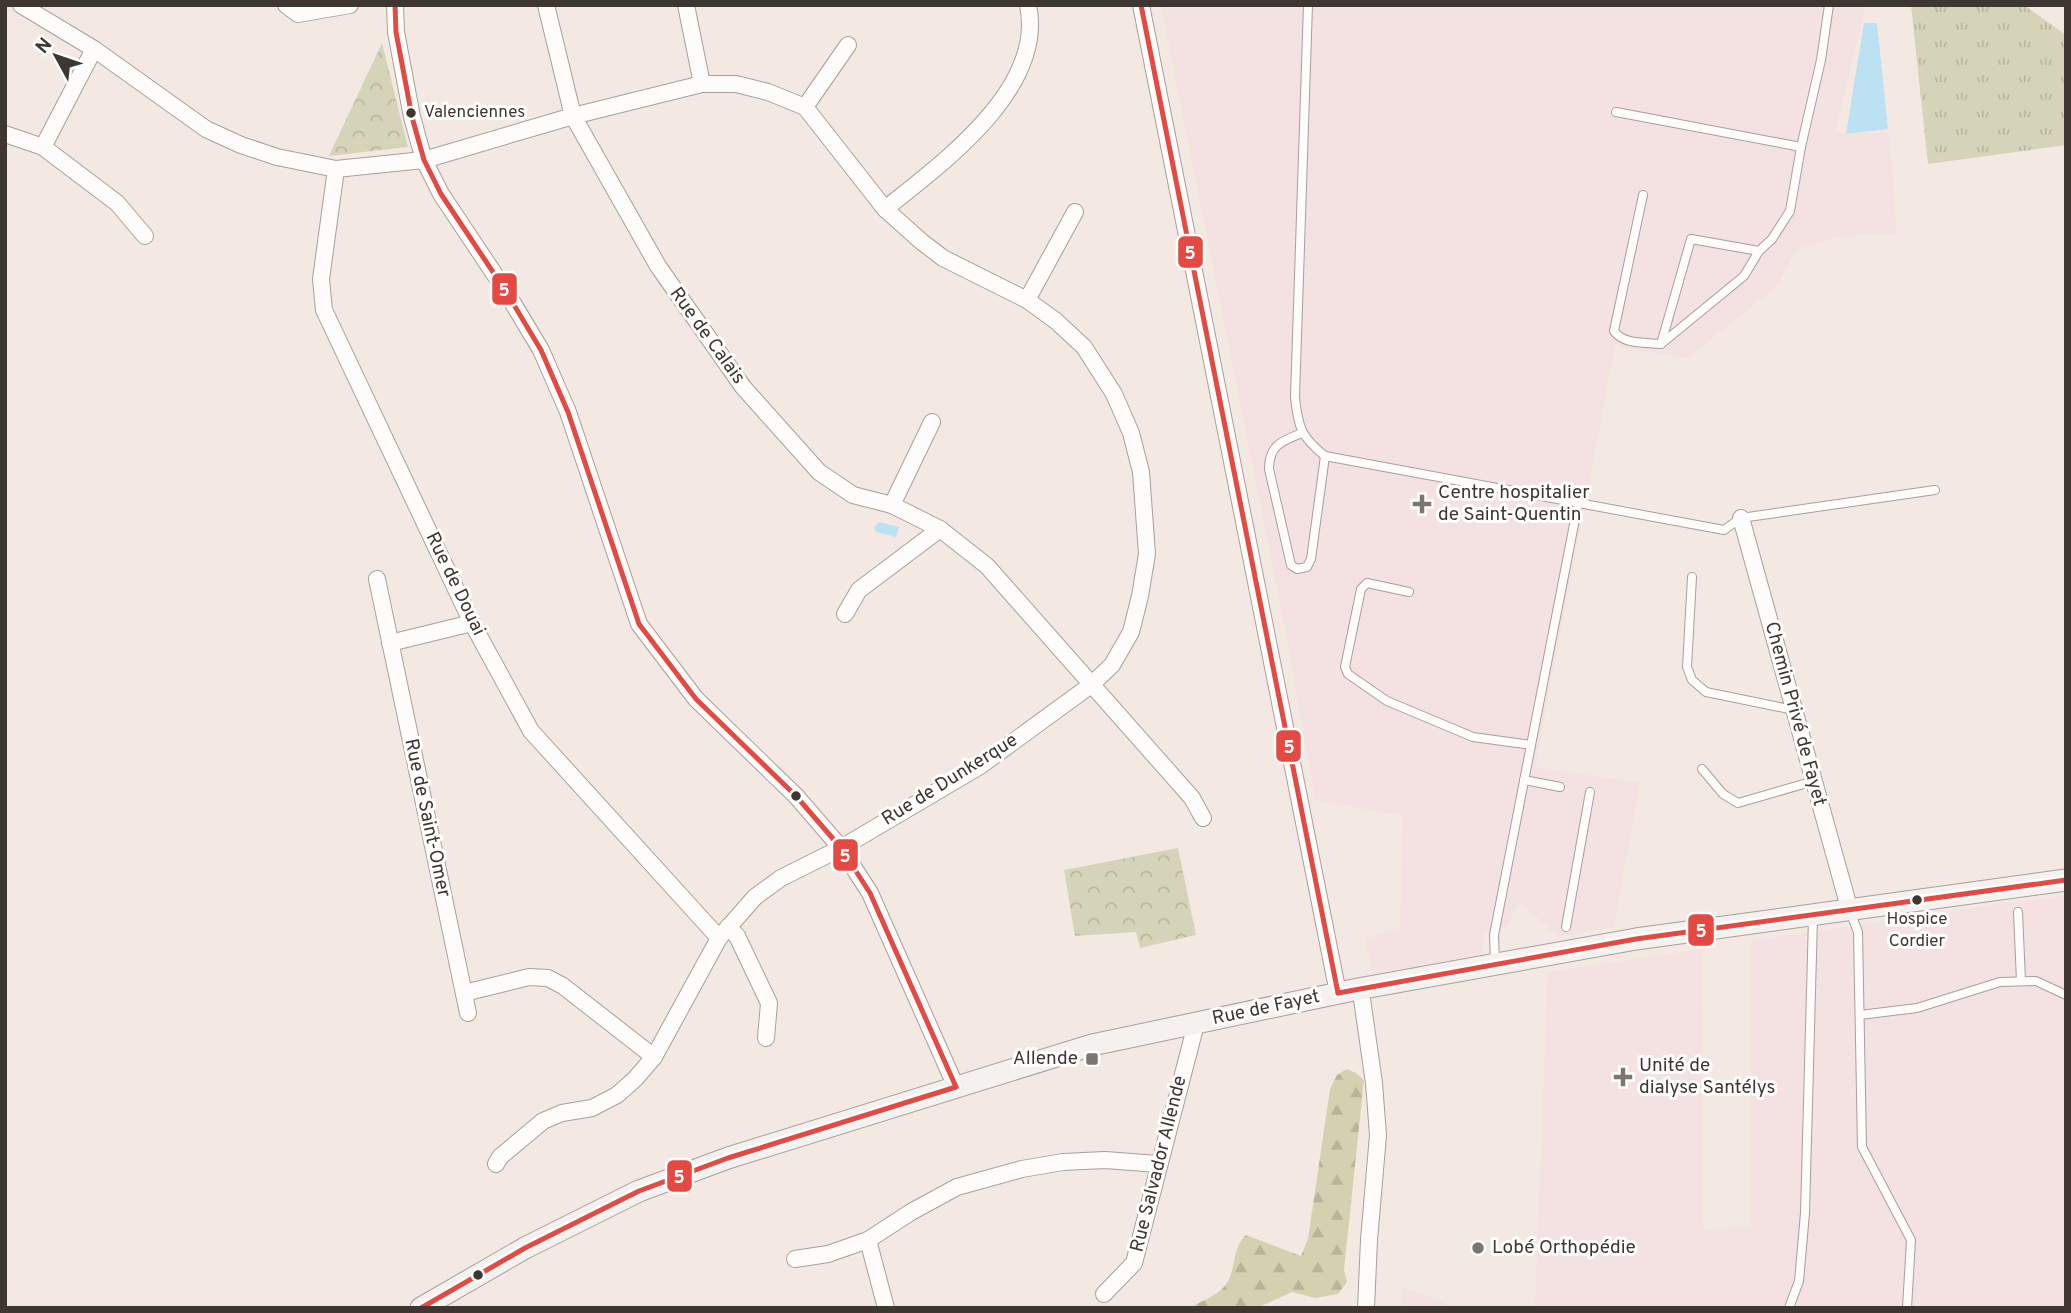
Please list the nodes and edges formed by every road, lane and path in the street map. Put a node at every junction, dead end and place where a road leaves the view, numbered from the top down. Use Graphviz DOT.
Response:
graph roads {
  1 [pos="21,5"];
  2 [pos="286,5"];
  3 [pos="350,5"];
  4 [pos="395,5"];
  5 [pos="546,5"];
  6 [pos="686,5"];
  7 [pos="1028,5"];
  8 [pos="1141,5"];
  9 [pos="1308,5"];
  10 [pos="1829,5"];
  11 [pos="848,45"];
  12 [pos="94,49"];
  13 [pos="702,84"];
  14 [pos="805,107"];
  15 [pos="1616,111"];
  16 [pos="573,116"];
  17 [pos="5,134"];
  18 [pos="43,146"];
  19 [pos="1801,147"];
  20 [pos="424,160"];
  21 [pos="336,169"];
  22 [pos="1643,195"];
  23 [pos="885,209"];
  24 [pos="1075,212"];
  25 [pos="145,236"];
  26 [pos="1759,251"];
  27 [pos="1027,300"];
  28 [pos="1661,344"];
  29 [pos="932,422"];
  30 [pos="1302,433"];
  31 [pos="1325,456"];
  32 [pos="1935,490"];
  33 [pos="1578,504"];
  34 [pos="892,505"];
  35 [pos="1741,518"];
  36 [pos="940,529"];
  37 [pos="1692,577"];
  38 [pos="377,579"];
  39 [pos="1409,592"];
  40 [pos="845,614"];
  41 [pos="472,623"];
  42 [pos="390,643"];
  43 [pos="1091,685"];
  44 [pos="1794,710"];
  45 [pos="1531,745"];
  46 [pos="1702,769"];
  47 [pos="1524,779"];
  48 [pos="1814,781"];
  49 [pos="1560,787"];
  50 [pos="1590,792"];
  51 [pos="1203,818"];
  52 [pos="841,848"];
  53 [pos="2066,880"];
  54 [pos="1850,911"];
  55 [pos="2018,912"];
  56 [pos="1813,915"];
  57 [pos="1566,927"];
  58 [pos="724,933"];
  59 [pos="1495,965"];
  60 [pos="2021,981"];
  61 [pos="1348,991"];
  62 [pos="464,993"];
  63 [pos="2066,995"];
  64 [pos="468,1013"];
  65 [pos="1860,1015"];
  66 [pos="1196,1024"];
  67 [pos="766,1038"];
  68 [pos="654,1057"];
  69 [pos="956,1087"];
  70 [pos="496,1164"];
  71 [pos="1158,1164"];
  72 [pos="869,1240"];
  73 [pos="795,1259"];
  74 [pos="1104,1294"];
  75 [pos="421,1308"];
  76 [pos="886,1308"];
  77 [pos="1366,1308"];
  78 [pos="1789,1308"];
  79 [pos="1907,1308"];
  1 -- 12 [label="street, Rue de Dunkerque"];
  2 -- 3 [label="street"];
  4 -- 20 [label="street"];
  5 -- 16 [label="street, Rue de Calais"];
  6 -- 13 [label="street"];
  7 -- 23 [label="street"];
  8 -- 61 [label="street"];
  9 -- 30 [label="lane"];
  10 -- 19 [label="lane"];
  11 -- 14 [label="street"];
  12 -- 18 [label="street"];
  12 -- 21 [label="street, Rue de Dunkerque"];
  13 -- 14 [label="street, Rue de Dunkerque"];
  13 -- 16 [label="street, Rue de Dunkerque"];
  14 -- 23 [label="street, Rue de Dunkerque"];
  15 -- 19 [label="lane"];
  16 -- 20 [label="street, Rue de Dunkerque"];
  16 -- 34 [label="street, Rue de Calais"];
  17 -- 18 [label="street"];
  18 -- 25 [label="street"];
  19 -- 26 [label="lane"];
  20 -- 21 [label="street, Rue de Dunkerque"];
  20 -- 52 [label="street"];
  21 -- 41 [label="street, Rue de Douai"];
  22 -- 28 [label="lane"];
  23 -- 27 [label="street, Rue de Dunkerque"];
  24 -- 27 [label="street"];
  26 -- 28 [label="lane"];
  26 -- 28 [label="lane"];
  27 -- 43 [label="street, Rue de Dunkerque"];
  29 -- 34 [label="street"];
  30 -- 31 [label="lane"];
  30 -- 31 [label="lane"];
  31 -- 33 [label="lane"];
  32 -- 35 [label="lane"];
  33 -- 35 [label="lane"];
  33 -- 45 [label="lane"];
  34 -- 36 [label="street, Rue de Calais"];
  35 -- 44 [label="street, Chemin Privé de Fayet"];
  36 -- 40 [label="street"];
  36 -- 43 [label="street, Rue de Calais"];
  37 -- 44 [label="lane"];
  38 -- 42 [label="street, Rue de Saint-Omer"];
  39 -- 45 [label="lane"];
  41 -- 42 [label="street"];
  41 -- 58 [label="street, Rue de Douai"];
  42 -- 62 [label="street, Rue de Saint-Omer"];
  43 -- 51 [label="street"];
  43 -- 52 [label="street, Rue de Dunkerque"];
  44 -- 48 [label="street, Chemin Privé de Fayet"];
  45 -- 47 [label="lane"];
  46 -- 48 [label="lane"];
  47 -- 49 [label="lane"];
  47 -- 59 [label="lane"];
  48 -- 54 [label="street, Chemin Privé de Fayet"];
  50 -- 57 [label="lane"];
  52 -- 58 [label="street, Rue de Dunkerque"];
  52 -- 69 [label="street"];
  53 -- 54 [label="main road, Rue de Fayet"];
  54 -- 56 [label="main road, Rue de Fayet"];
  54 -- 65 [label="lane"];
  55 -- 60 [label="lane"];
  56 -- 59 [label="main road, Rue de Fayet"];
  56 -- 78 [label="lane"];
  58 -- 67 [label="street, Rue de Douai"];
  58 -- 68 [label="street, Rue de Dunkerque"];
  59 -- 61 [label="main road, Rue de Fayet"];
  60 -- 63 [label="lane"];
  60 -- 65 [label="lane"];
  61 -- 66 [label="main road, Rue de Fayet"];
  61 -- 77 [label="street"];
  62 -- 64 [label="street, Rue de Saint-Omer"];
  62 -- 68 [label="street"];
  65 -- 79 [label="lane"];
  66 -- 69 [label="main road, Rue de Fayet"];
  66 -- 71 [label="street, Rue Salvador Allende"];
  68 -- 70 [label="street, Rue de Dunkerque"];
  69 -- 75 [label="main road, Rue de Fayet"];
  71 -- 72 [label="street"];
  71 -- 74 [label="street, Rue Salvador Allende"];
  72 -- 73 [label="street"];
  72 -- 76 [label="street"];
}
